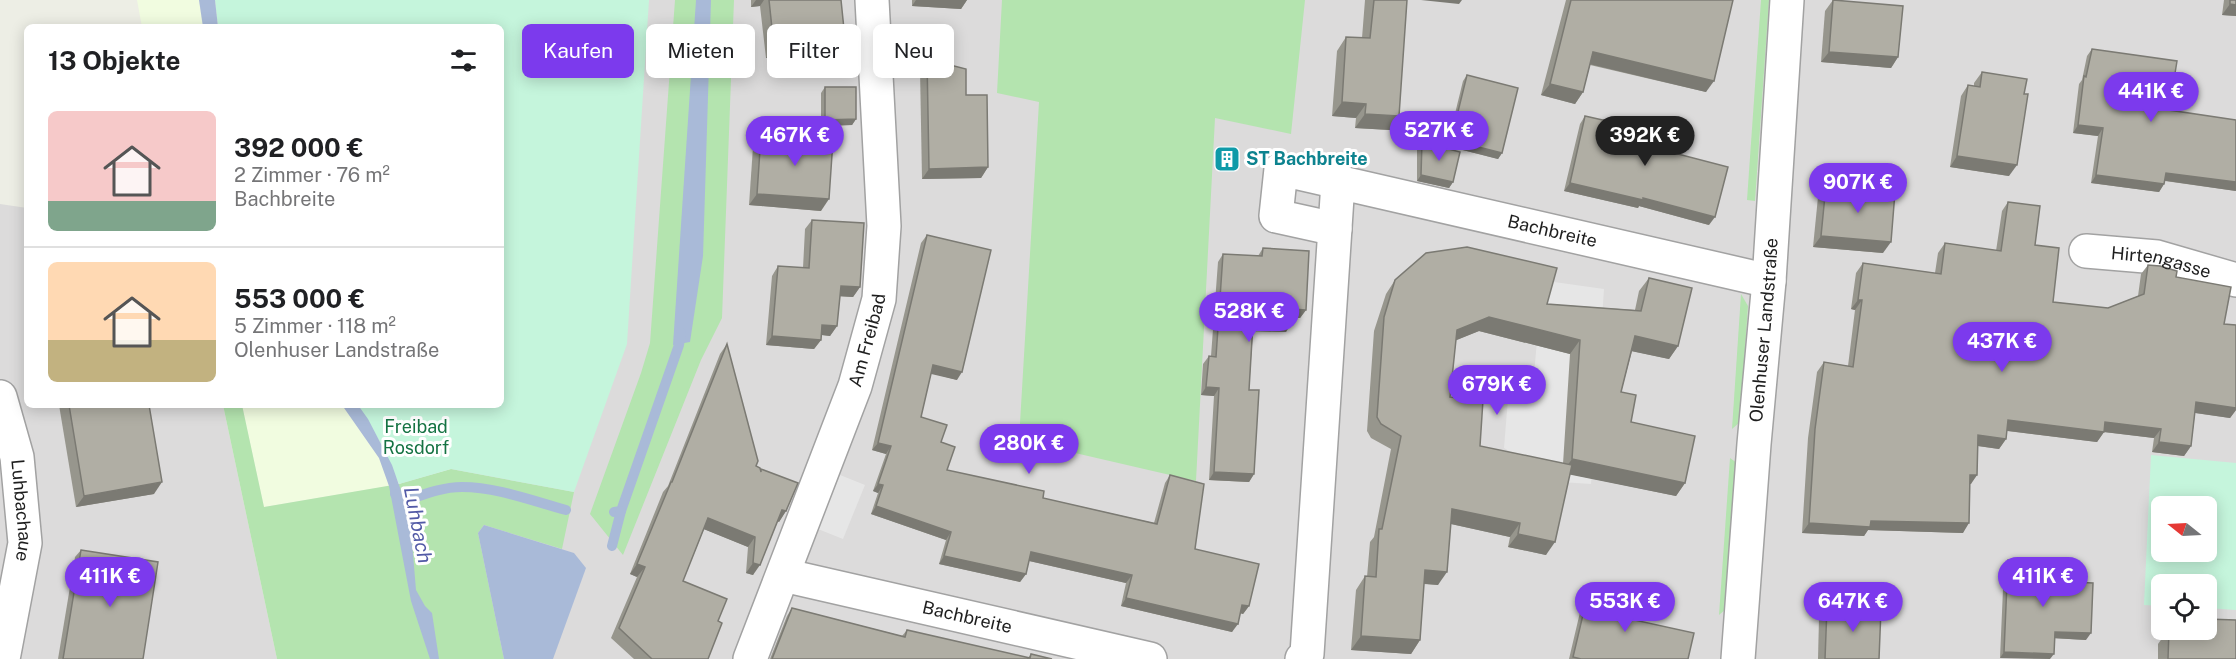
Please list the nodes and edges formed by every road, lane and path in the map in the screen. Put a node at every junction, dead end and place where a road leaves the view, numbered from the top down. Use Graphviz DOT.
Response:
graph roads {
  1 [pos="872,0"];
  2 [pos="1787,0"];
  3 [pos="1338,182"];
  4 [pos="1335,229"];
  5 [pos="2086,251"];
  6 [pos="2236,280"];
  7 [pos="1769,281"];
  8 [pos="0,397"];
  9 [pos="783,575"];
  10 [pos="3,659"];
  11 [pos="750,659"];
  12 [pos="1150,659"];
  13 [pos="1302,659"];
  14 [pos="1738,659"];
  1 -- 9 [label="street, Am Freibad"];
  2 -- 7 [label="street, Olenhuser Landstraße"];
  3 -- 4 [label="street"];
  3 -- 4 [label="street, Bachbreite"];
  3 -- 7 [label="street, Bachbreite"];
  4 -- 13 [label="street"];
  5 -- 6 [label="street, Hirtengasse"];
  7 -- 14 [label="street, Olenhuser Landstraße"];
  8 -- 10 [label="street, Luhbachaue"];
  9 -- 11 [label="street, Am Freibad"];
  9 -- 12 [label="street, Bachbreite"];
}
